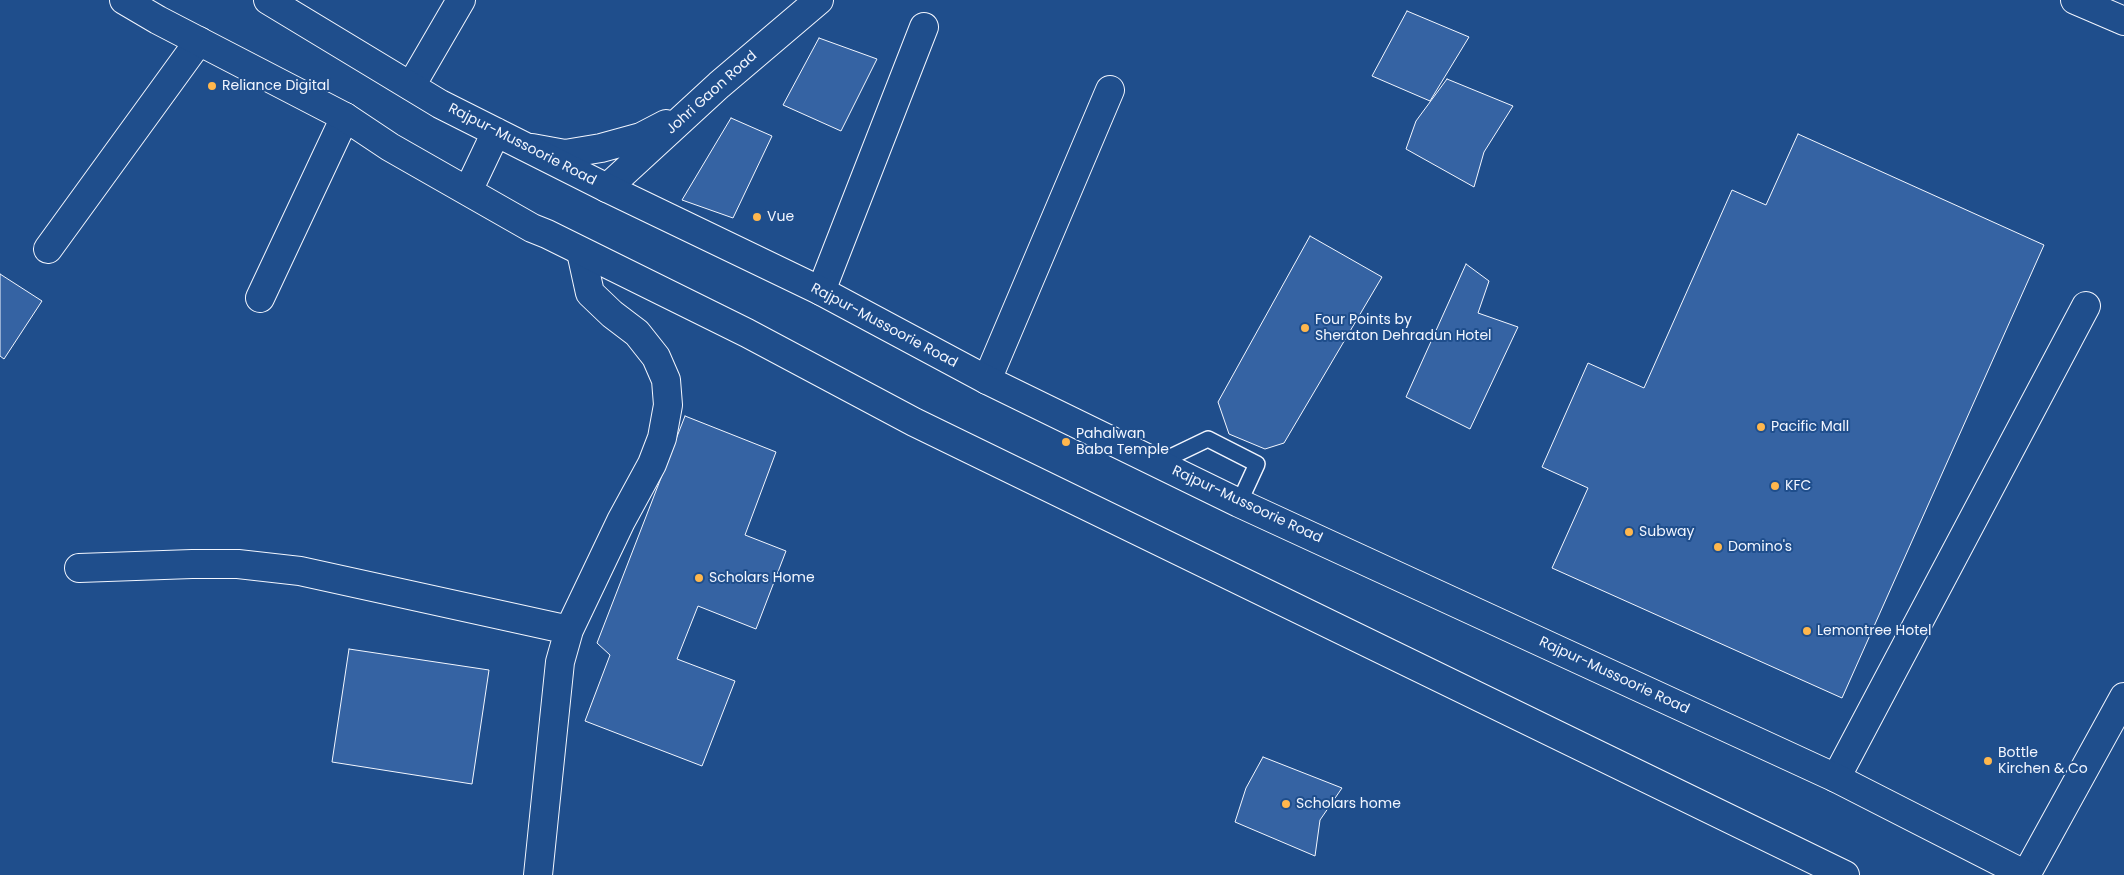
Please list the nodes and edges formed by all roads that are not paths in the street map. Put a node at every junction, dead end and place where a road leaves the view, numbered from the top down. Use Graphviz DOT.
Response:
graph roads {
  1 [pos="124,0"];
  2 [pos="268,0"];
  3 [pos="461,0"];
  4 [pos="819,0"];
  5 [pos="2076,0"];
  6 [pos="2124,21"];
  7 [pos="924,27"];
  8 [pos="199,41"];
  9 [pos="411,86"];
  10 [pos="1110,90"];
  11 [pos="691,110"];
  12 [pos="345,117"];
  13 [pos="496,132"];
  14 [pos="526,147"];
  15 [pos="607,188"];
  16 [pos="468,191"];
  17 [pos="48,249"];
  18 [pos="581,252"];
  19 [pos="821,291"];
  20 [pos="260,298"];
  21 [pos="2086,306"];
  22 [pos="987,380"];
  23 [pos="1158,463"];
  24 [pos="1240,503"];
  25 [pos="78,568"];
  26 [pos="569,630"];
  27 [pos="2124,697"];
  28 [pos="1836,778"];
  29 [pos="538,875"];
  30 [pos="1845,875"];
  31 [pos="2026,875"];
  1 -- 8 [label="main road"];
  2 -- 9 [label="main road, Rajpur-Mussoorie Road"];
  3 -- 9 [label="main road"];
  4 -- 11 [label="main road, Johri Gaon Road"];
  5 -- 6 [label="main road"];
  7 -- 19 [label="main road"];
  8 -- 12 [label="main road"];
  8 -- 17 [label="main road"];
  9 -- 13 [label="main road, Rajpur-Mussoorie Road"];
  10 -- 22 [label="main road"];
  11 -- 14 [label="main road"];
  11 -- 15 [label="main road, Johri Gaon Road"];
  12 -- 16 [label="main road"];
  12 -- 20 [label="main road"];
  13 -- 14 [label="main road, Rajpur-Mussoorie Road"];
  13 -- 16 [label="main road"];
  14 -- 15 [label="main road, Rajpur-Mussoorie Road"];
  15 -- 19 [label="main road, Rajpur-Mussoorie Road"];
  16 -- 18 [label="main road"];
  18 -- 26 [label="main road"];
  18 -- 30 [label="main road"];
  19 -- 22 [label="main road, Rajpur-Mussoorie Road"];
  21 -- 28 [label="main road"];
  22 -- 23 [label="main road, Rajpur-Mussoorie Road"];
  23 -- 24 [label="main road, Rajpur-Mussoorie Road"];
  23 -- 24 [label="lane"];
  24 -- 28 [label="main road, Rajpur-Mussoorie Road"];
  25 -- 26 [label="main road"];
  26 -- 29 [label="main road"];
  27 -- 31 [label="main road"];
  28 -- 31 [label="main road, Rajpur-Mussoorie Road"];
}
